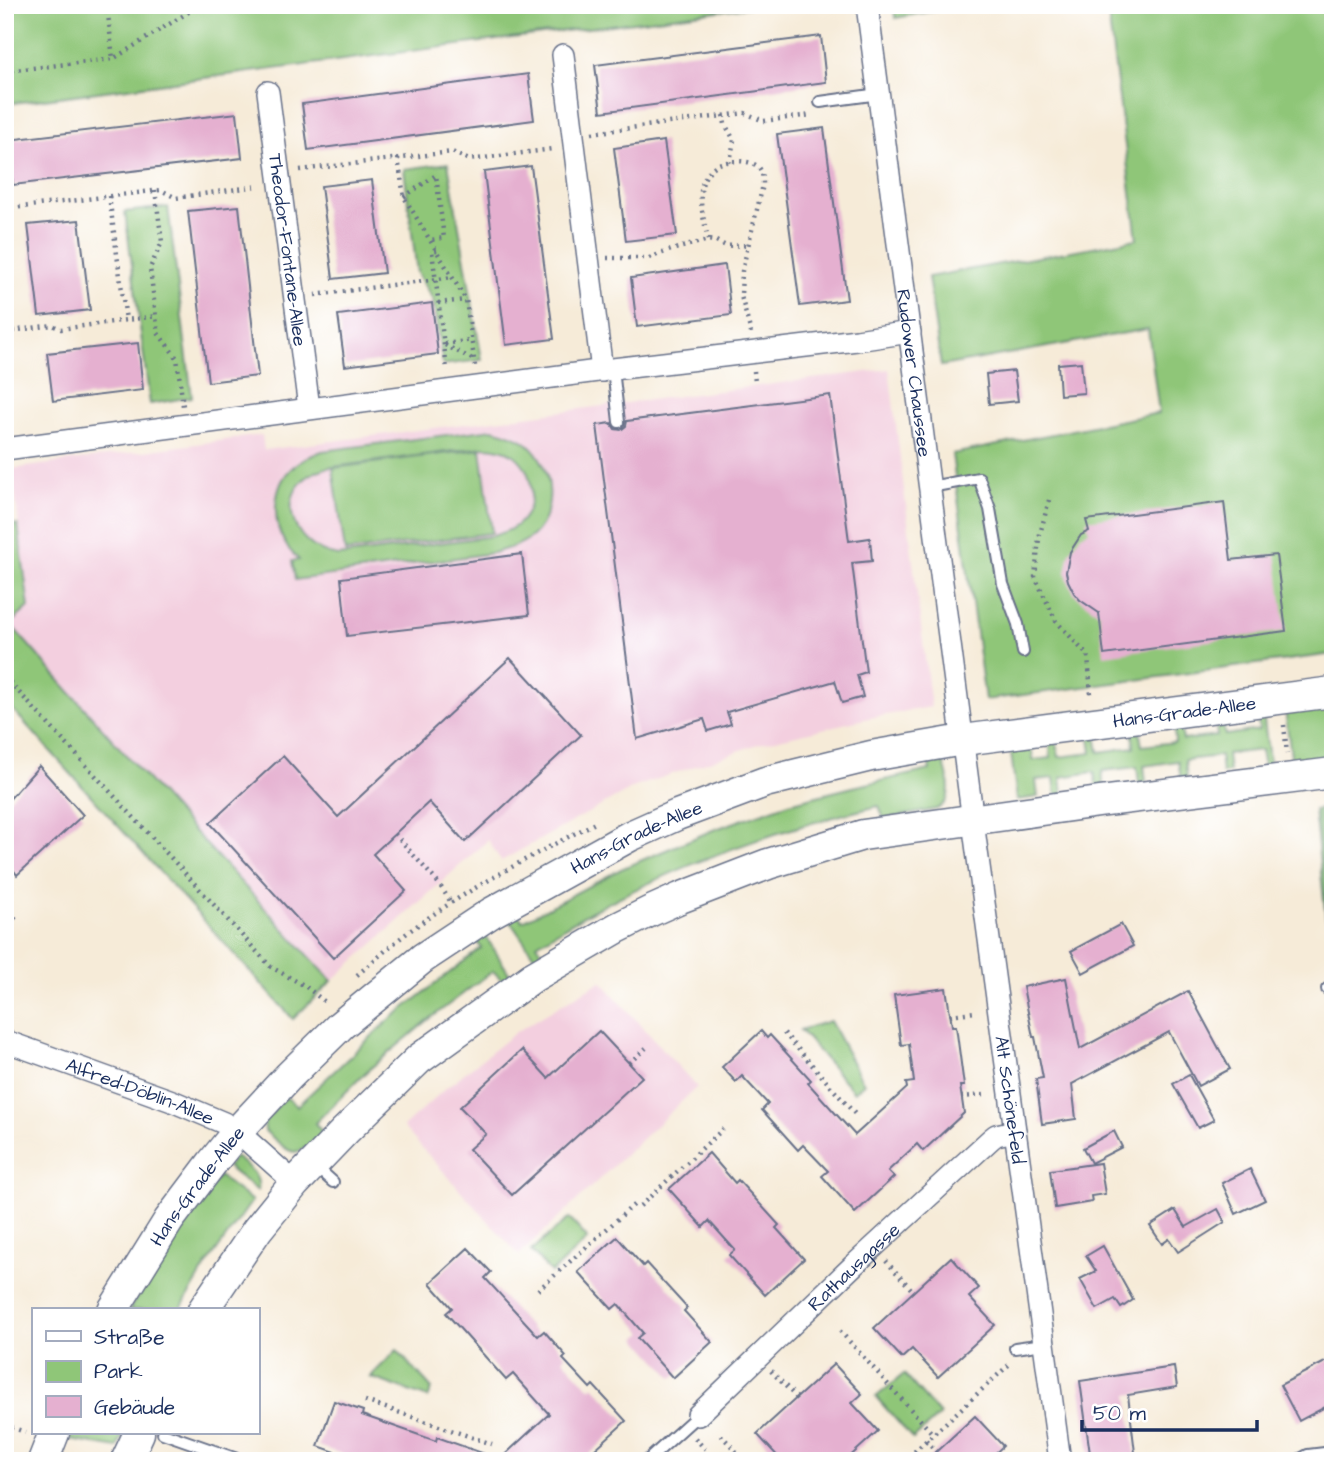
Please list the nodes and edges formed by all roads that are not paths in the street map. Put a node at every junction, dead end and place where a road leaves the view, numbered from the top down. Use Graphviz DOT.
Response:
graph roads {
  1 [pos="867,5"];
  2 [pos="563,55"];
  3 [pos="268,92"];
  4 [pos="879,94"];
  5 [pos="820,102"];
  6 [pos="910,332"];
  7 [pos="607,370"];
  8 [pos="309,408"];
  9 [pos="620,422"];
  10 [pos="5,449"];
  11 [pos="930,487"];
  12 [pos="1023,652"];
  13 [pos="1333,692"];
  14 [pos="963,740"];
  15 [pos="1332,775"];
  16 [pos="973,819"];
  17 [pos="5,1041"];
  18 [pos="1015,1131"];
  19 [pos="237,1132"];
  20 [pos="314,1176"];
  21 [pos="114,1308"];
  22 [pos="204,1308"];
  23 [pos="1044,1344"];
  24 [pos="1018,1351"];
  25 [pos="698,1415"];
  26 [pos="39,1434"];
  27 [pos="138,1434"];
  28 [pos="166,1434"];
  29 [pos="1333,1452"];
  30 [pos="43,1461"];
  31 [pos="125,1461"];
  32 [pos="243,1461"];
  33 [pos="647,1461"];
  34 [pos="1060,1461"];
  35 [pos="1297,1461"];
  1 -- 4 [label="street, Rudower Chaussee"];
  2 -- 7 [label="street"];
  3 -- 8 [label="street, Theodor-Fontane-Allee"];
  4 -- 5 [label="lane"];
  4 -- 6 [label="street, Rudower Chaussee"];
  6 -- 7 [label="street"];
  6 -- 11 [label="street, Rudower Chaussee"];
  7 -- 8 [label="street"];
  7 -- 9 [label="lane"];
  8 -- 10 [label="street"];
  11 -- 12 [label="lane"];
  11 -- 14 [label="street, Rudower Chaussee"];
  13 -- 14 [label="street, Hans-Grade-Allee"];
  14 -- 16 [label="street, Alt Schönefeld"];
  14 -- 19 [label="street, Hans-Grade-Allee"];
  15 -- 16 [label="street"];
  16 -- 18 [label="street, Alt Schönefeld"];
  16 -- 20 [label="street"];
  17 -- 19 [label="street, Alfred-Döblin-Allee"];
  18 -- 23 [label="street, Alt Schönefeld"];
  18 -- 25 [label="street, Rathausgasse"];
  19 -- 20 [label="street, Alfred-Döblin-Allee"];
  19 -- 21 [label="street, Hans-Grade-Allee"];
  20 -- 22 [label="street"];
  23 -- 24 [label="lane"];
  23 -- 34 [label="street, Alt Schönefeld"];
  25 -- 33 [label="lane"];
  26 -- 30 [label="street"];
  27 -- 31 [label="street"];
  28 -- 32 [label="lane"];
  29 -- 35 [label="lane"];
}
